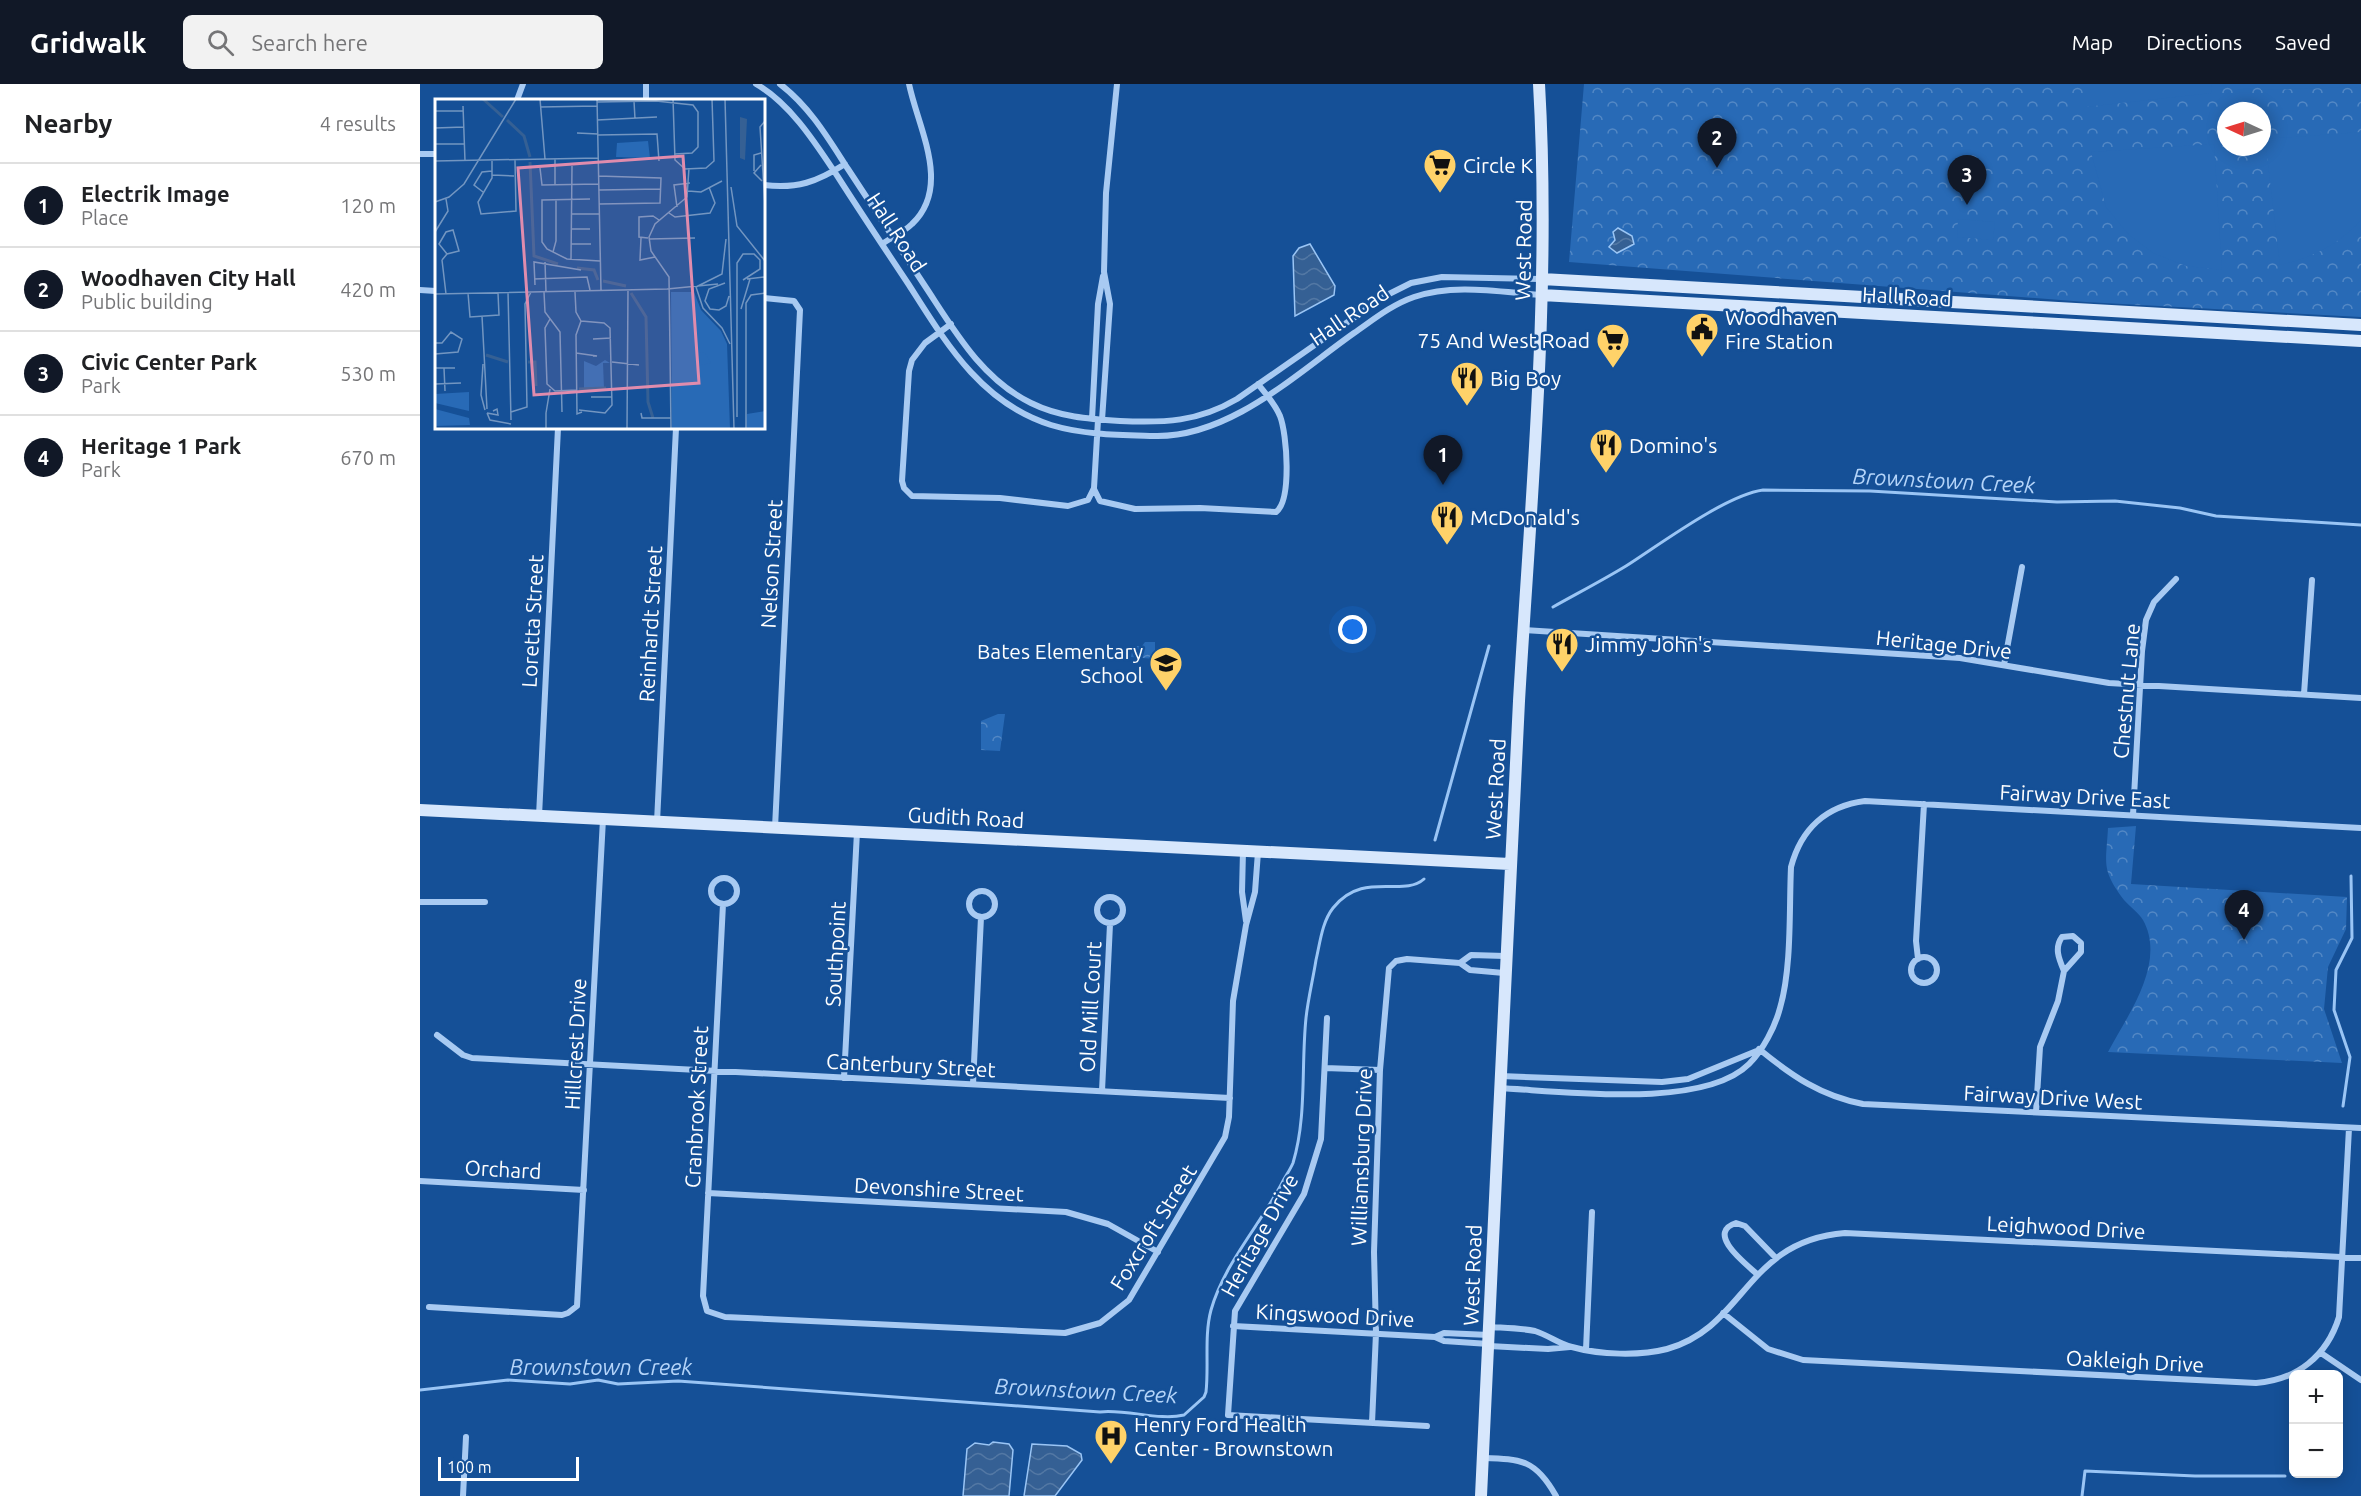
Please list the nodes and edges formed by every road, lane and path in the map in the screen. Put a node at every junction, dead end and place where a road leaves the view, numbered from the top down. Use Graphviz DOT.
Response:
graph roads {
  1 [pos="523,84"];
  2 [pos="756,84"];
  3 [pos="780,84"];
  4 [pos="909,84"];
  5 [pos="1117,84"];
  6 [pos="1539,84"];
  7 [pos="517,99"];
  8 [pos="845,164"];
  9 [pos="834,171"];
  10 [pos="765,184"];
  11 [pos="893,236"];
  12 [pos="882,244"];
  13 [pos="1104,272"];
  14 [pos="1442,277"];
  15 [pos="1542,279"];
  16 [pos="1610,283"];
  17 [pos="1658,285"];
  18 [pos="420,290"];
  19 [pos="435,291"];
  20 [pos="1444,291"];
  21 [pos="1796,294"];
  22 [pos="1542,295"];
  23 [pos="765,298"];
  24 [pos="1609,299"];
  25 [pos="1658,301"];
  26 [pos="2013,306"];
  27 [pos="1367,309"];
  28 [pos="1795,310"];
  29 [pos="2208,317"];
  30 [pos="1374,319"];
  31 [pos="2012,322"];
  32 [pos="951,324"];
  33 [pos="2361,325"];
  34 [pos="940,332"];
  35 [pos="2207,333"];
  36 [pos="2361,341"];
  37 [pos="1258,384"];
  38 [pos="1266,395"];
  39 [pos="1097,420"];
  40 [pos="558,429"];
  41 [pos="676,429"];
  42 [pos="1097,433"];
  43 [pos="1094,488"];
  44 [pos="2022,567"];
  45 [pos="2176,579"];
  46 [pos="2312,580"];
  47 [pos="1523,630"];
  48 [pos="2004,665"];
  49 [pos="2140,685"];
  50 [pos="2304,694"];
  51 [pos="2361,698"];
  52 [pos="1924,804"];
  53 [pos="420,810"];
  54 [pos="2133,815"];
  55 [pos="539,816"];
  56 [pos="603,819"];
  57 [pos="657,822"];
  58 [pos="775,828"];
  59 [pos="2361,828"];
  60 [pos="857,832"];
  61 [pos="1242,851"];
  62 [pos="1258,852"];
  63 [pos="1510,864"];
  64 [pos="420,902"];
  65 [pos="485,902"];
  66 [pos="723,904"];
  67 [pos="981,917"];
  68 [pos="1110,924"];
  69 [pos="1246,925"];
  70 [pos="1505,956"];
  71 [pos="1918,959"];
  72 [pos="1460,963"];
  73 [pos="2064,970"];
  74 [pos="1504,973"];
  75 [pos="1327,1018"];
  76 [pos="436,1035"];
  77 [pos="1759,1050"];
  78 [pos="590,1065"];
  79 [pos="1325,1068"];
  80 [pos="1380,1070"];
  81 [pos="714,1071"];
  82 [pos="844,1078"];
  83 [pos="1617,1081"];
  84 [pos="1499,1082"];
  85 [pos="973,1084"];
  86 [pos="1102,1091"];
  87 [pos="1617,1093"];
  88 [pos="1230,1098"];
  89 [pos="2036,1112"];
  90 [pos="2349,1128"];
  91 [pos="2361,1128"];
  92 [pos="420,1181"];
  93 [pos="584,1190"];
  94 [pos="708,1193"];
  95 [pos="1592,1212"];
  96 [pos="1158,1252"];
  97 [pos="1775,1257"];
  98 [pos="2343,1257"];
  99 [pos="2361,1258"];
  100 [pos="1757,1274"];
  101 [pos="429,1307"];
  102 [pos="707,1311"];
  103 [pos="1723,1313"];
  104 [pos="1233,1326"];
  105 [pos="1376,1333"];
  106 [pos="1489,1338"];
  107 [pos="1570,1347"];
  108 [pos="1586,1350"];
  109 [pos="2320,1353"];
  110 [pos="2361,1380"];
  111 [pos="1372,1423"];
  112 [pos="1426,1426"];
  113 [pos="466,1437"];
  114 [pos="1483,1458"];
  115 [pos="463,1496"];
  116 [pos="1481,1496"];
  117 [pos="1556,1496"];
  1 -- 7 [label="street"];
  2 -- 9 [label="street, Hall Road"];
  3 -- 8 [label="street, Hall Road"];
  4 -- 11 [label="street, Hall Road"];
  5 -- 13 [label="street"];
  6 -- 15 [label="street, West Road"];
  8 -- 9 [label="street"];
  8 -- 11 [label="street, Hall Road"];
  9 -- 10 [label="street"];
  9 -- 12 [label="street, Hall Road"];
  11 -- 12 [label="street"];
  11 -- 32 [label="street, Hall Road"];
  12 -- 34 [label="street, Hall Road"];
  13 -- 39 [label="street"];
  13 -- 39 [label="street"];
  14 -- 15 [label="street, Hall Road"];
  14 -- 20 [label="street"];
  14 -- 27 [label="street, Hall Road"];
  15 -- 16 [label="street, Hall Road"];
  15 -- 22 [label="street, West Road"];
  16 -- 17 [label="street, Hall Road"];
  16 -- 24 [label="street"];
  17 -- 21 [label="street, Hall Road"];
  17 -- 25 [label="street"];
  18 -- 19 [label="street"];
  20 -- 22 [label="street, Hall Road"];
  20 -- 30 [label="street, Hall Road"];
  21 -- 26 [label="street, Hall Road"];
  21 -- 28 [label="street"];
  22 -- 24 [label="street, Hall Road"];
  22 -- 47 [label="street, West Road"];
  23 -- 58 [label="street, Nelson Street"];
  24 -- 25 [label="street, Hall Road"];
  25 -- 28 [label="street, Hall Road"];
  26 -- 29 [label="street, Hall Road"];
  26 -- 31 [label="street"];
  27 -- 30 [label="street"];
  27 -- 37 [label="street, Hall Road"];
  28 -- 31 [label="street, Hall Road"];
  29 -- 33 [label="street, Hall Road"];
  29 -- 35 [label="street"];
  30 -- 38 [label="street, Hall Road"];
  31 -- 35 [label="street, Hall Road"];
  32 -- 34 [label="street"];
  32 -- 39 [label="street, Hall Road"];
  34 -- 42 [label="street, Hall Road"];
  34 -- 43 [label="street"];
  35 -- 36 [label="street, Hall Road"];
  37 -- 38 [label="street"];
  37 -- 39 [label="street, Hall Road"];
  38 -- 42 [label="street, Hall Road"];
  38 -- 43 [label="street"];
  39 -- 42 [label="street"];
  40 -- 55 [label="street, Loretta Street"];
  41 -- 57 [label="street, Reinhardt Street"];
  42 -- 43 [label="street"];
  44 -- 48 [label="street"];
  45 -- 49 [label="street, Chestnut Lane"];
  46 -- 50 [label="street"];
  47 -- 48 [label="street, Heritage Drive"];
  47 -- 63 [label="street, West Road"];
  48 -- 49 [label="street, Heritage Drive"];
  49 -- 50 [label="street, Heritage Drive"];
  49 -- 54 [label="street, Chestnut Lane"];
  50 -- 51 [label="street, Heritage Drive"];
  52 -- 54 [label="street, Fairway Drive East"];
  52 -- 71 [label="street"];
  52 -- 77 [label="street, Fairway Drive East"];
  53 -- 55 [label="street, Gudith Road"];
  54 -- 59 [label="street, Fairway Drive East"];
  55 -- 56 [label="street, Gudith Road"];
  56 -- 57 [label="street, Gudith Road"];
  56 -- 78 [label="street, Hillcrest Drive"];
  57 -- 58 [label="street, Gudith Road"];
  58 -- 60 [label="street, Gudith Road"];
  60 -- 61 [label="street, Gudith Road"];
  60 -- 82 [label="street, Southpoint"];
  61 -- 62 [label="street, Gudith Road"];
  61 -- 69 [label="street, Foxcroft Street"];
  62 -- 63 [label="street, Gudith Road"];
  62 -- 69 [label="street, Foxcroft Street"];
  63 -- 70 [label="street, West Road"];
  64 -- 65 [label="street"];
  66 -- 66 [label="street, Cranbrook Street"];
  66 -- 81 [label="street, Cranbrook Street"];
  67 -- 67 [label="street"];
  67 -- 85 [label="street"];
  68 -- 68 [label="street, Old Mill Court"];
  68 -- 86 [label="street, Old Mill Court"];
  69 -- 88 [label="street, Foxcroft Street"];
  70 -- 72 [label="street, Williamsburg Drive"];
  70 -- 74 [label="street, West Road"];
  71 -- 71 [label="street"];
  72 -- 74 [label="street, Williamsburg Drive"];
  72 -- 80 [label="street, Williamsburg Drive"];
  73 -- 73 [label="street"];
  73 -- 89 [label="street"];
  74 -- 84 [label="street, West Road"];
  75 -- 79 [label="street, Heritage Drive"];
  76 -- 78 [label="street, Canterbury Street"];
  77 -- 83 [label="street"];
  77 -- 87 [label="street"];
  77 -- 89 [label="street, Fairway Drive West"];
  78 -- 81 [label="street, Canterbury Street"];
  78 -- 93 [label="street, Hillcrest Drive"];
  79 -- 80 [label="street"];
  79 -- 104 [label="street, Heritage Drive"];
  80 -- 105 [label="street, Williamsburg Drive"];
  81 -- 82 [label="street, Canterbury Street"];
  81 -- 94 [label="street, Cranbrook Street"];
  82 -- 85 [label="street, Canterbury Street"];
  83 -- 84 [label="street"];
  83 -- 87 [label="street"];
  84 -- 87 [label="street"];
  84 -- 106 [label="street, West Road"];
  85 -- 86 [label="street, Canterbury Street"];
  86 -- 88 [label="street, Canterbury Street"];
  88 -- 96 [label="street, Foxcroft Street"];
  89 -- 90 [label="street, Fairway Drive West"];
  90 -- 91 [label="street, Fairway Drive West"];
  90 -- 98 [label="street, Oakleigh Drive"];
  92 -- 93 [label="street, Orchard"];
  93 -- 101 [label="street, Hillcrest Drive"];
  94 -- 96 [label="street, Devonshire Street"];
  94 -- 102 [label="street, Cranbrook Street"];
  95 -- 108 [label="street"];
  96 -- 102 [label="street, Foxcroft Street"];
  97 -- 98 [label="street, Leighwood Drive"];
  97 -- 100 [label="street, Leighwood Drive"];
  97 -- 100 [label="street"];
  98 -- 99 [label="street, Leighwood Drive"];
  98 -- 109 [label="street, Oakleigh Drive"];
  100 -- 103 [label="street, Leighwood Drive"];
  103 -- 108 [label="street, Leighwood Drive"];
  103 -- 109 [label="street, Oakleigh Drive"];
  104 -- 105 [label="street, Kingswood Drive"];
  104 -- 111 [label="street, Heritage Drive"];
  105 -- 106 [label="street, Kingswood Drive"];
  105 -- 111 [label="street, Williamsburg Drive"];
  106 -- 107 [label="street, Leighwood Drive"];
  106 -- 107 [label="street, Leighwood Drive"];
  106 -- 114 [label="street, West Road"];
  107 -- 108 [label="street, Leighwood Drive"];
  109 -- 110 [label="street"];
  111 -- 112 [label="street, Heritage Drive"];
  113 -- 115 [label="street"];
  114 -- 116 [label="street, West Road"];
  114 -- 117 [label="street"];
}
